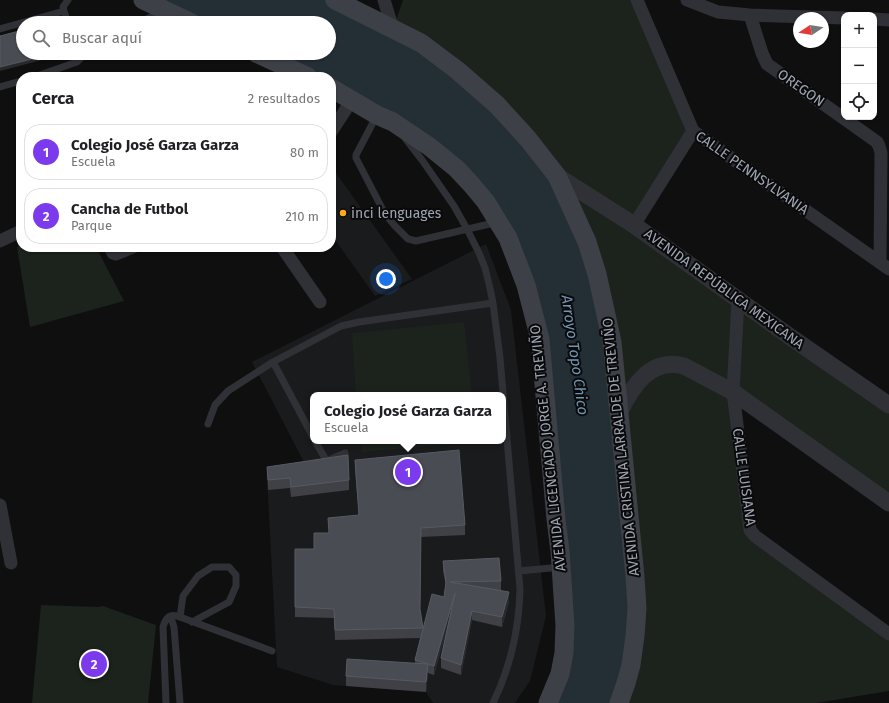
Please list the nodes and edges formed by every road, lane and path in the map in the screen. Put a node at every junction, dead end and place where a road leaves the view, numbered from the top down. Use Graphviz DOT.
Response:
graph roads {
  1 [pos="68,0"];
  2 [pos="143,0"];
  3 [pos="335,0"];
  4 [pos="384,0"];
  5 [pos="637,0"];
  6 [pos="687,0"];
  7 [pos="165,10"];
  8 [pos="64,11"];
  9 [pos="750,15"];
  10 [pos="46,16"];
  11 [pos="66,16"];
  12 [pos="153,16"];
  13 [pos="177,16"];
  14 [pos="841,18"];
  15 [pos="877,19"];
  16 [pos="889,20"];
  17 [pos="16,24"];
  18 [pos="0,29"];
  19 [pos="393,29"];
  20 [pos="79,60"];
  21 [pos="271,60"];
  22 [pos="48,72"];
  23 [pos="297,72"];
  24 [pos="16,82"];
  25 [pos="0,87"];
  26 [pos="336,91"];
  27 [pos="352,100"];
  28 [pos="385,119"];
  29 [pos="336,124"];
  30 [pos="693,131"];
  31 [pos="557,176"];
  32 [pos="498,222"];
  33 [pos="634,225"];
  34 [pos="467,229"];
  35 [pos="16,233"];
  36 [pos="0,241"];
  37 [pos="285,252"];
  38 [pos="885,266"];
  39 [pos="738,300"];
  40 [pos="320,302"];
  41 [pos="493,303"];
  42 [pos="272,362"];
  43 [pos="503,392"];
  44 [pos="733,392"];
  45 [pos="889,405"];
  46 [pos="619,413"];
  47 [pos="208,424"];
  48 [pos="506,425"];
  49 [pos="310,432"];
  50 [pos="317,444"];
  51 [pos="345,453"];
  52 [pos="889,503"];
  53 [pos="0,505"];
  54 [pos="1,519"];
  55 [pos="11,563"];
  56 [pos="561,567"];
  57 [pos="519,571"];
  58 [pos="170,617"];
  59 [pos="180,617"];
  60 [pos="192,622"];
  61 [pos="889,634"];
  62 [pos="272,651"];
  63 [pos="564,654"];
  64 [pos="620,702"];
  65 [pos="166,703"];
  66 [pos="180,703"];
  67 [pos="493,703"];
  68 [pos="535,703"];
  69 [pos="548,703"];
  1 -- 8 [label="lane"];
  2 -- 7 [label="main road"];
  3 -- 19 [label="main road, AVENIDA CRISTINA LARRALDE DE TREVIÑO"];
  4 -- 19 [label="street"];
  5 -- 30 [label="street, CALLE PENNSYLVANIA"];
  6 -- 9 [label="street"];
  7 -- 12 [label="lane"];
  7 -- 13 [label="main road"];
  8 -- 10 [label="lane"];
  8 -- 11 [label="lane"];
  9 -- 14 [label="street"];
  9 -- 38 [label="street, OREGON"];
  15 -- 16 [label="street"];
  17 -- 18 [label="lane"];
  19 -- 31 [label="main road, AVENIDA CRISTINA LARRALDE DE TREVIÑO"];
  20 -- 22 [label="lane"];
  21 -- 23 [label="main road"];
  24 -- 25 [label="lane"];
  26 -- 27 [label="main road, AVENIDA LICENCIADO JORGE A. TREVIÑO"];
  27 -- 28 [label="main road, AVENIDA LICENCIADO JORGE A. TREVIÑO"];
  27 -- 29 [label="street"];
  28 -- 32 [label="main road, AVENIDA LICENCIADO JORGE A. TREVIÑO"];
  28 -- 34 [label="lane"];
  28 -- 34 [label="lane"];
  30 -- 33 [label="street"];
  30 -- 38 [label="street, CALLE PENNSYLVANIA"];
  31 -- 33 [label="street, AVENIDA REPÚBLICA MEXICANA"];
  31 -- 46 [label="main road, AVENIDA CRISTINA LARRALDE DE TREVIÑO"];
  32 -- 34 [label="lane"];
  32 -- 56 [label="main road, AVENIDA LICENCIADO JORGE A. TREVIÑO"];
  33 -- 39 [label="street, AVENIDA REPÚBLICA MEXICANA"];
  34 -- 41 [label="lane"];
  35 -- 36 [label="street"];
  37 -- 40 [label="street"];
  39 -- 44 [label="street, CALLE LUISIANA"];
  39 -- 45 [label="street, AVENIDA REPÚBLICA MEXICANA"];
  41 -- 42 [label="lane"];
  41 -- 43 [label="lane"];
  42 -- 47 [label="lane"];
  42 -- 49 [label="lane"];
  44 -- 46 [label="street"];
  44 -- 52 [label="street"];
  44 -- 61 [label="street, CALLE LUISIANA"];
  46 -- 64 [label="main road, AVENIDA CRISTINA LARRALDE DE TREVIÑO"];
  48 -- 57 [label="lane"];
  50 -- 51 [label="lane"];
  53 -- 54 [label="street"];
  54 -- 55 [label="street"];
  56 -- 57 [label="lane"];
  56 -- 63 [label="main road, AVENIDA LICENCIADO JORGE A. TREVIÑO"];
  57 -- 67 [label="lane"];
  58 -- 59 [label="lane"];
  58 -- 65 [label="lane"];
  58 -- 66 [label="lane"];
  59 -- 60 [label="lane"];
  59 -- 60 [label="lane"];
  60 -- 62 [label="lane"];
  63 -- 68 [label="main road"];
  63 -- 69 [label="main road, AVENIDA LICENCIADO JORGE A. TREVIÑO"];
}
